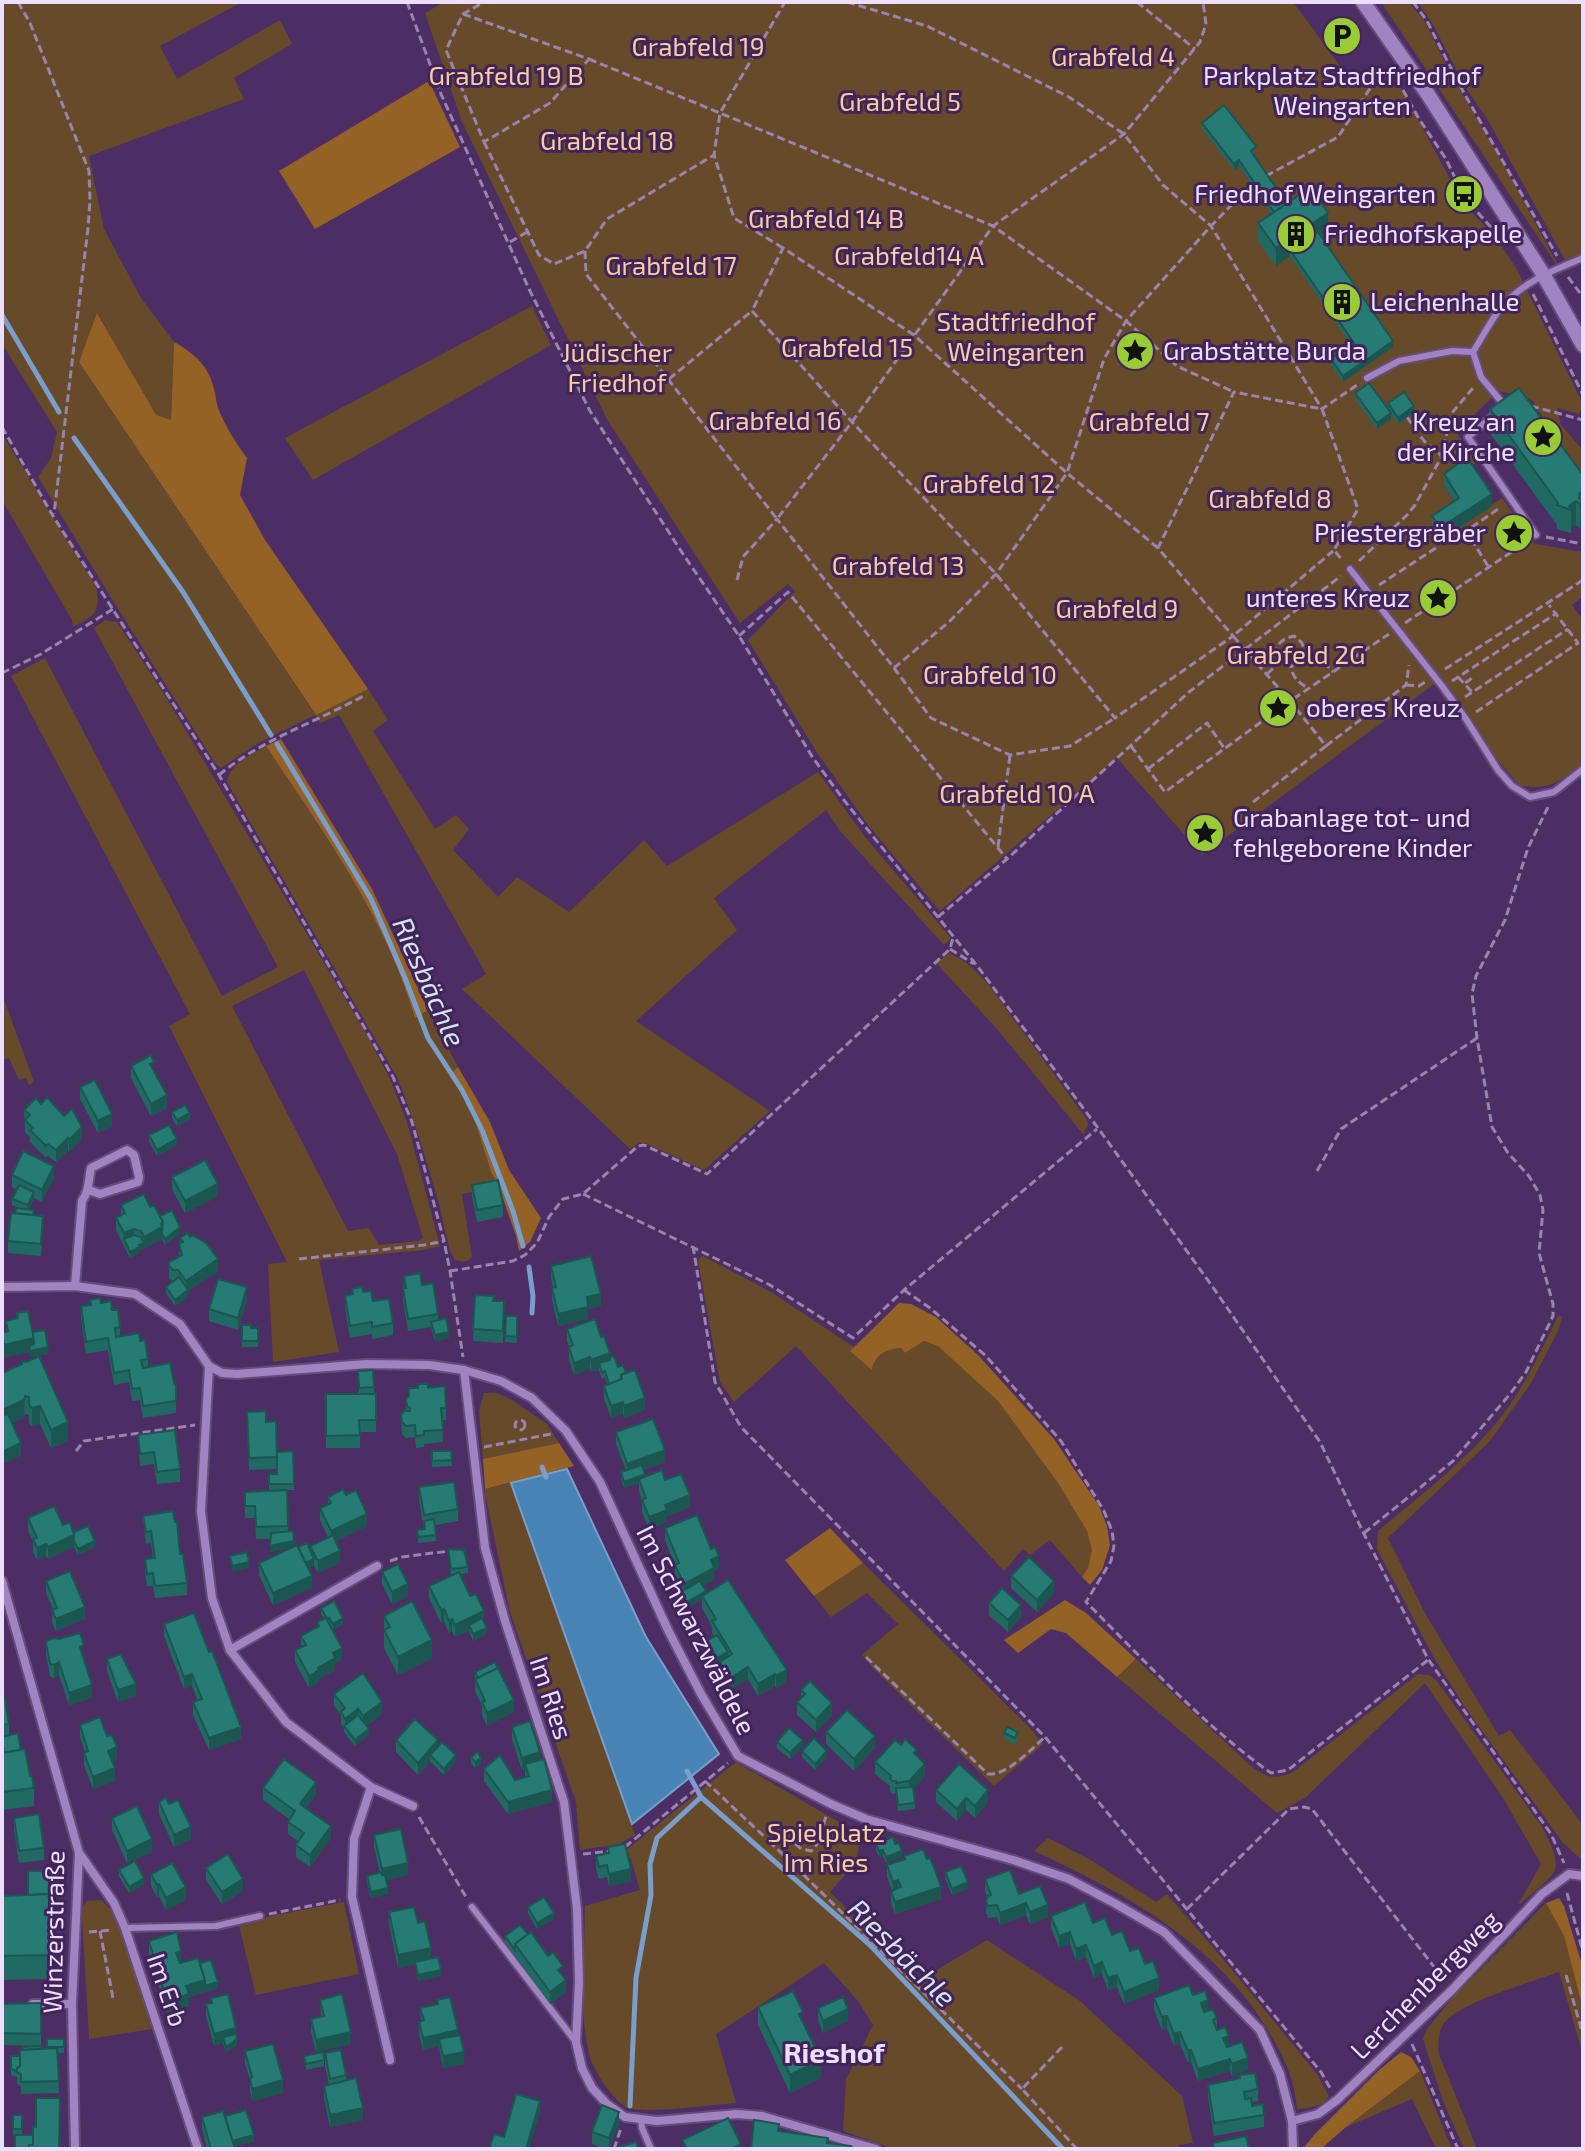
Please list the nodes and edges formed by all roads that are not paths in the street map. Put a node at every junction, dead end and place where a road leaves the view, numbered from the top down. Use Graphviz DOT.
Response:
graph roads {
  1 [pos="1363,2"];
  2 [pos="1583,258"];
  3 [pos="1543,274"];
  4 [pos="1583,345"];
  5 [pos="1473,352"];
  6 [pos="1367,378"];
  7 [pos="1536,535"];
  8 [pos="1350,569"];
  9 [pos="1583,769"];
  10 [pos="89,1190"];
  11 [pos="75,1286"];
  12 [pos="2,1287"];
  13 [pos="209,1366"];
  14 [pos="464,1370"];
  15 [pos="377,1566"];
  16 [pos="2,1581"];
  17 [pos="230,1650"];
  18 [pos="371,1787"];
  19 [pos="413,1806"];
  20 [pos="79,1853"];
  21 [pos="1583,1876"];
  22 [pos="472,1907"];
  23 [pos="260,1916"];
  24 [pos="120,1929"];
  25 [pos="16,2004"];
  26 [pos="72,2004"];
  27 [pos="576,2042"];
  28 [pos="390,2060"];
  29 [pos="641,2119"];
  30 [pos="1292,2121"];
  31 [pos="75,2149"];
  32 [pos="198,2149"];
  33 [pos="651,2149"];
  34 [pos="876,2149"];
  35 [pos="1293,2149"];
  1 -- 3 [label="street"];
  2 -- 3 [label="lane"];
  3 -- 4 [label="street"];
  3 -- 5 [label="lane"];
  5 -- 6 [label="lane"];
  5 -- 7 [label="lane"];
  8 -- 9 [label="lane"];
  10 -- 10 [label="street"];
  10 -- 11 [label="street"];
  11 -- 12 [label="street"];
  11 -- 13 [label="street"];
  13 -- 14 [label="street, Im Schwarzwäldele"];
  13 -- 17 [label="street"];
  14 -- 27 [label="street, Im Ries"];
  14 -- 30 [label="street, Im Schwarzwäldele"];
  15 -- 17 [label="street"];
  16 -- 20 [label="street, Winzerstraße"];
  17 -- 18 [label="street"];
  18 -- 19 [label="street"];
  18 -- 28 [label="street"];
  20 -- 24 [label="street, Im Erb"];
  20 -- 26 [label="street, Winzerstraße"];
  21 -- 30 [label="street, Lerchenbergweg"];
  22 -- 27 [label="lane, Im Ries"];
  23 -- 24 [label="lane"];
  24 -- 32 [label="street, Im Erb"];
  25 -- 26 [label="street"];
  26 -- 31 [label="street, Winzerstraße"];
  27 -- 29 [label="street, Im Ries"];
  29 -- 33 [label="lane"];
  29 -- 34 [label="street"];
  30 -- 35 [label="street, Im Schwarzwäldele"];
}
